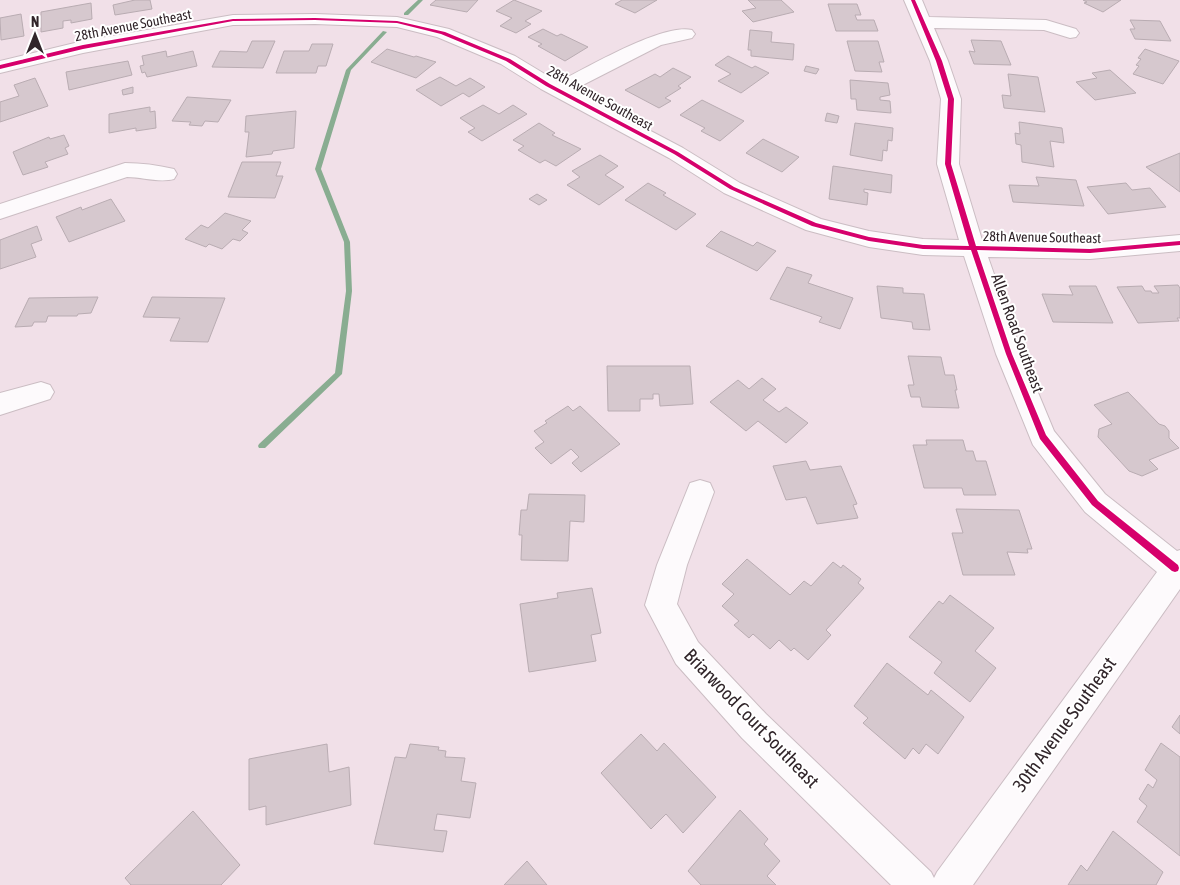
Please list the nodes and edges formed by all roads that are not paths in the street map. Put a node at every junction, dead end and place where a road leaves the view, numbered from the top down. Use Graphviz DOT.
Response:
graph roads {
  1 [pos="917,11"];
  2 [pos="1070,33"];
  3 [pos="686,34"];
  4 [pos="0,67"];
  5 [pos="558,90"];
  6 [pos="166,174"];
  7 [pos="0,212"];
  8 [pos="1180,243"];
  9 [pos="973,248"];
  10 [pos="41,392"];
  11 [pos="0,404"];
  12 [pos="700,492"];
  13 [pos="1178,566"];
  14 [pos="918,885"];
  15 [pos="950,885"];
  1 -- 2 [label="street"];
  1 -- 9 [label="street, Allen Road Southeast"];
  3 -- 5 [label="street"];
  4 -- 5 [label="street, 28th Avenue Southeast"];
  5 -- 9 [label="street, 28th Avenue Southeast"];
  6 -- 7 [label="street"];
  8 -- 9 [label="street, 28th Avenue Southeast"];
  9 -- 13 [label="street, Allen Road Southeast"];
  10 -- 11 [label="street"];
  12 -- 14 [label="street, Briarwood Court Southeast"];
  13 -- 15 [label="street, 30th Avenue Southeast"];
}
